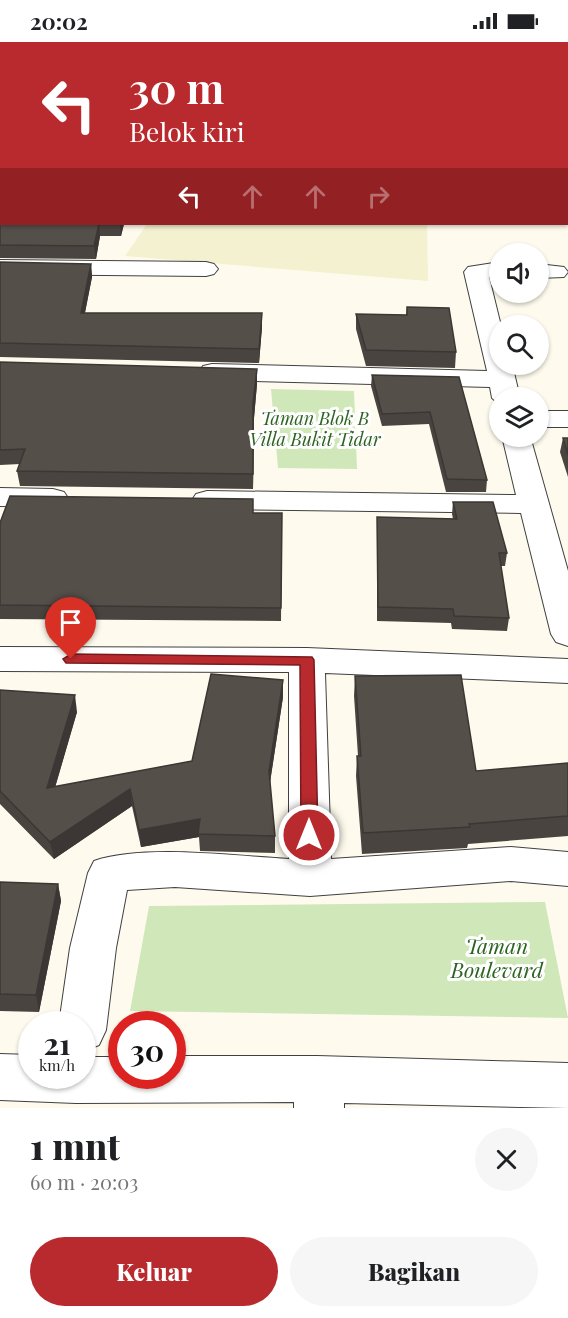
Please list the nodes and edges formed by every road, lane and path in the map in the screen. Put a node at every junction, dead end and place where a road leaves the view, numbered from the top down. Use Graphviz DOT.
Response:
graph roads {
  1 [pos="0,267"];
  2 [pos="206,269"];
  3 [pos="489,270"];
  4 [pos="191,371"];
  5 [pos="489,387"];
  6 [pos="504,387"];
  7 [pos="549,419"];
  8 [pos="568,419"];
  9 [pos="519,447"];
  10 [pos="0,497"];
  11 [pos="83,498"];
  12 [pos="177,499"];
  13 [pos="532,504"];
  14 [pos="568,634"];
  15 [pos="0,659"];
  16 [pos="307,660"];
  17 [pos="568,671"];
  18 [pos="568,869"];
  19 [pos="310,879"];
  20 [pos="85,1011"];
  21 [pos="0,1077"];
  22 [pos="18,1077"];
  23 [pos="96,1079"];
  24 [pos="568,1087"];
  25 [pos="318,1094"];
  1 -- 2 [label="street"];
  3 -- 6 [label="street"];
  4 -- 5 [label="street"];
  7 -- 8 [label="street"];
  9 -- 13 [label="street"];
  10 -- 11 [label="street"];
  12 -- 13 [label="street"];
  13 -- 14 [label="street"];
  15 -- 16 [label="street"];
  16 -- 17 [label="street"];
  16 -- 19 [label="street"];
  18 -- 19 [label="street"];
  19 -- 20 [label="street"];
  21 -- 22 [label="street"];
  23 -- 25 [label="street"];
  24 -- 25 [label="street"];
}
